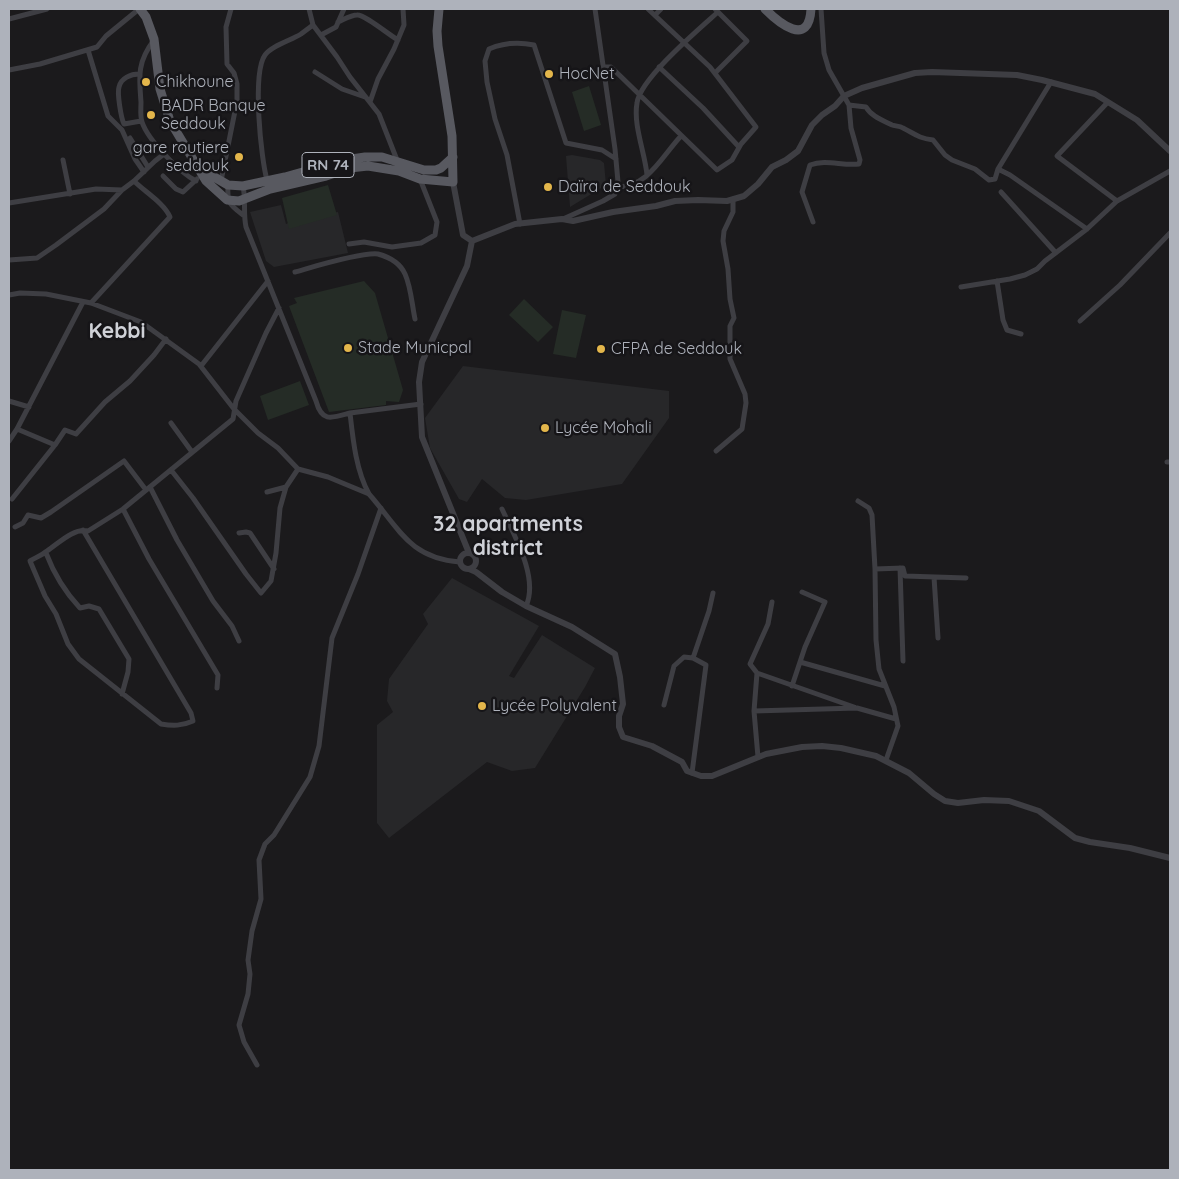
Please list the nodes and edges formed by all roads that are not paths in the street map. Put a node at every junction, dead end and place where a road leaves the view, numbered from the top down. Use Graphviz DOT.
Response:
graph roads {
  1 [pos="47,9"];
  2 [pos="140,9"];
  3 [pos="231,9"];
  4 [pos="309,9"];
  5 [pos="344,9"];
  6 [pos="403,9"];
  7 [pos="439,9"];
  8 [pos="595,9"];
  9 [pos="648,9"];
  10 [pos="661,9"];
  11 [pos="765,9"];
  12 [pos="811,9"];
  13 [pos="822,9"];
  14 [pos="716,10"];
  15 [pos="656,15"];
  16 [pos="9,18"];
  17 [pos="338,22"];
  18 [pos="313,25"];
  19 [pos="321,35"];
  20 [pos="154,39"];
  21 [pos="398,40"];
  22 [pos="684,43"];
  23 [pos="88,50"];
  24 [pos="659,67"];
  25 [pos="603,68"];
  26 [pos="9,70"];
  27 [pos="315,72"];
  28 [pos="715,73"];
  29 [pos="139,74"];
  30 [pos="1051,82"];
  31 [pos="639,94"];
  32 [pos="844,96"];
  33 [pos="369,100"];
  34 [pos="1107,103"];
  35 [pos="849,105"];
  36 [pos="141,121"];
  37 [pos="124,124"];
  38 [pos="681,136"];
  39 [pos="740,147"];
  40 [pos="1170,151"];
  41 [pos="164,154"];
  42 [pos="453,157"];
  43 [pos="616,159"];
  44 [pos="63,160"];
  45 [pos="398,160"];
  46 [pos="148,167"];
  47 [pos="998,168"];
  48 [pos="1170,171"];
  49 [pos="144,172"];
  50 [pos="201,172"];
  51 [pos="647,175"];
  52 [pos="163,176"];
  53 [pos="420,179"];
  54 [pos="267,180"];
  55 [pos="196,181"];
  56 [pos="134,182"];
  57 [pos="453,182"];
  58 [pos="225,183"];
  59 [pos="243,186"];
  60 [pos="616,187"];
  61 [pos="122,190"];
  62 [pos="1002,192"];
  63 [pos="70,194"];
  64 [pos="245,197"];
  65 [pos="733,199"];
  66 [pos="228,200"];
  67 [pos="1117,201"];
  68 [pos="9,203"];
  69 [pos="243,215"];
  70 [pos="562,219"];
  71 [pos="813,222"];
  72 [pos="520,224"];
  73 [pos="1087,229"];
  74 [pos="1170,233"];
  75 [pos="472,241"];
  76 [pos="349,244"];
  77 [pos="375,244"];
  78 [pos="1056,252"];
  79 [pos="377,254"];
  80 [pos="9,260"];
  81 [pos="295,272"];
  82 [pos="268,281"];
  83 [pos="997,281"];
  84 [pos="961,287"];
  85 [pos="9,295"];
  86 [pos="83,302"];
  87 [pos="91,303"];
  88 [pos="279,308"];
  89 [pos="415,319"];
  90 [pos="1080,321"];
  91 [pos="1021,334"];
  92 [pos="166,339"];
  93 [pos="201,366"];
  94 [pos="9,401"];
  95 [pos="421,404"];
  96 [pos="28,407"];
  97 [pos="234,409"];
  98 [pos="350,413"];
  99 [pos="172,423"];
  100 [pos="17,429"];
  101 [pos="9,441"];
  102 [pos="55,445"];
  103 [pos="716,451"];
  104 [pos="192,452"];
  105 [pos="298,469"];
  106 [pos="171,470"];
  107 [pos="286,487"];
  108 [pos="148,488"];
  109 [pos="267,492"];
  110 [pos="369,494"];
  111 [pos="12,499"];
  112 [pos="858,501"];
  113 [pos="382,508"];
  114 [pos="502,508"];
  115 [pos="123,509"];
  116 [pos="15,527"];
  117 [pos="83,530"];
  118 [pos="239,533"];
  119 [pos="46,552"];
  120 [pos="469,553"];
  121 [pos="460,562"];
  122 [pos="476,564"];
  123 [pos="900,568"];
  124 [pos="274,569"];
  125 [pos="469,569"];
  126 [pos="875,569"];
  127 [pos="479,574"];
  128 [pos="934,577"];
  129 [pos="966,578"];
  130 [pos="802,592"];
  131 [pos="713,593"];
  132 [pos="772,602"];
  133 [pos="526,606"];
  134 [pos="938,638"];
  135 [pos="239,640"];
  136 [pos="693,658"];
  137 [pos="904,661"];
  138 [pos="800,662"];
  139 [pos="757,673"];
  140 [pos="792,686"];
  141 [pos="885,686"];
  142 [pos="217,688"];
  143 [pos="122,694"];
  144 [pos="664,705"];
  145 [pos="858,708"];
  146 [pos="754,711"];
  147 [pos="896,719"];
  148 [pos="758,757"];
  149 [pos="886,760"];
  150 [pos="692,772"];
  151 [pos="1170,858"];
  152 [pos="257,1065"];
  1 -- 16 [label="street"];
  2 -- 20 [label="main road"];
  2 -- 23 [label="street"];
  3 -- 58 [label="street"];
  4 -- 18 [label="street"];
  5 -- 17 [label="street"];
  6 -- 21 [label="street"];
  7 -- 42 [label="main road"];
  8 -- 25 [label="street"];
  9 -- 15 [label="street"];
  10 -- 15 [label="street"];
  11 -- 12 [label="main road"];
  13 -- 32 [label="street"];
  14 -- 22 [label="street"];
  14 -- 28 [label="street"];
  15 -- 22 [label="street"];
  17 -- 19 [label="street"];
  17 -- 21 [label="street"];
  18 -- 19 [label="street"];
  18 -- 54 [label="street"];
  19 -- 33 [label="street"];
  20 -- 29 [label="street"];
  20 -- 50 [label="main road"];
  21 -- 33 [label="street"];
  22 -- 24 [label="street"];
  22 -- 28 [label="street"];
  23 -- 26 [label="street"];
  23 -- 49 [label="street"];
  24 -- 31 [label="street"];
  24 -- 39 [label="street"];
  25 -- 31 [label="street"];
  25 -- 43 [label="street"];
  27 -- 33 [label="street"];
  28 -- 39 [label="street"];
  29 -- 36 [label="street"];
  29 -- 37 [label="street"];
  30 -- 32 [label="street"];
  30 -- 34 [label="street"];
  30 -- 47 [label="street"];
  31 -- 38 [label="street"];
  31 -- 51 [label="street"];
  32 -- 35 [label="street"];
  32 -- 65 [label="street"];
  33 -- 45 [label="street"];
  34 -- 40 [label="street"];
  34 -- 67 [label="street"];
  35 -- 47 [label="street"];
  35 -- 71 [label="street"];
  36 -- 37 [label="street"];
  36 -- 41 [label="street"];
  37 -- 46 [label="street"];
  38 -- 39 [label="street"];
  38 -- 51 [label="street"];
  41 -- 46 [label="street"];
  41 -- 55 [label="street"];
  42 -- 45 [label="main road, RN 74"];
  42 -- 57 [label="main road"];
  43 -- 60 [label="street"];
  43 -- 72 [label="street"];
  44 -- 63 [label="street"];
  45 -- 54 [label="main road, RN 74"];
  46 -- 49 [label="street"];
  47 -- 73 [label="street"];
  48 -- 67 [label="street"];
  49 -- 56 [label="street"];
  50 -- 55 [label="street"];
  50 -- 58 [label="main road, RN 74"];
  50 -- 66 [label="main road"];
  51 -- 60 [label="street"];
  52 -- 55 [label="street"];
  53 -- 57 [label="main road, RN 74"];
  53 -- 64 [label="main road, RN 74"];
  53 -- 77 [label="street"];
  54 -- 59 [label="main road, RN 74"];
  56 -- 61 [label="street"];
  56 -- 87 [label="street"];
  57 -- 75 [label="street"];
  58 -- 59 [label="main road, RN 74"];
  58 -- 66 [label="street"];
  59 -- 64 [label="street"];
  60 -- 70 [label="street"];
  61 -- 63 [label="street"];
  61 -- 80 [label="street"];
  62 -- 78 [label="street"];
  63 -- 68 [label="street"];
  64 -- 66 [label="main road, RN 74"];
  64 -- 69 [label="street"];
  65 -- 70 [label="street"];
  65 -- 103 [label="street"];
  66 -- 69 [label="street"];
  67 -- 73 [label="street"];
  69 -- 82 [label="street"];
  70 -- 72 [label="street"];
  72 -- 75 [label="street"];
  73 -- 78 [label="street"];
  74 -- 90 [label="street"];
  75 -- 95 [label="street"];
  76 -- 77 [label="street"];
  77 -- 79 [label="street"];
  78 -- 83 [label="street"];
  79 -- 81 [label="street"];
  79 -- 89 [label="street"];
  82 -- 88 [label="street"];
  82 -- 93 [label="street"];
  83 -- 84 [label="street"];
  83 -- 91 [label="street"];
  85 -- 86 [label="street"];
  86 -- 87 [label="street"];
  86 -- 96 [label="street"];
  87 -- 92 [label="street"];
  88 -- 97 [label="street"];
  88 -- 98 [label="street"];
  92 -- 93 [label="street"];
  92 -- 102 [label="street"];
  93 -- 97 [label="street"];
  94 -- 96 [label="street"];
  95 -- 98 [label="street"];
  95 -- 120 [label="street"];
  96 -- 100 [label="street"];
  97 -- 104 [label="street"];
  97 -- 105 [label="street"];
  98 -- 110 [label="street"];
  99 -- 104 [label="street"];
  100 -- 101 [label="street"];
  100 -- 102 [label="street"];
  102 -- 111 [label="street"];
  104 -- 106 [label="street"];
  105 -- 107 [label="street"];
  105 -- 110 [label="street"];
  106 -- 108 [label="street"];
  106 -- 124 [label="street"];
  107 -- 109 [label="street"];
  107 -- 124 [label="street"];
  108 -- 115 [label="street"];
  108 -- 116 [label="street"];
  108 -- 135 [label="street"];
  110 -- 113 [label="street"];
  112 -- 126 [label="street"];
  113 -- 121 [label="street"];
  113 -- 152 [label="street"];
  114 -- 133 [label="street"];
  115 -- 117 [label="street"];
  115 -- 142 [label="street"];
  117 -- 119 [label="street"];
  117 -- 143 [label="street"];
  118 -- 124 [label="street"];
  119 -- 143 [label="street"];
  119 -- 143 [label="street"];
  120 -- 121 [label="street"];
  120 -- 122 [label="street"];
  121 -- 125 [label="street"];
  122 -- 125 [label="street"];
  122 -- 127 [label="street"];
  123 -- 126 [label="street"];
  123 -- 128 [label="street"];
  123 -- 137 [label="street"];
  125 -- 127 [label="street"];
  126 -- 141 [label="street"];
  127 -- 133 [label="street"];
  128 -- 129 [label="street"];
  128 -- 134 [label="street"];
  130 -- 138 [label="street"];
  131 -- 136 [label="street"];
  132 -- 139 [label="street"];
  133 -- 150 [label="street"];
  136 -- 144 [label="street"];
  136 -- 150 [label="street"];
  138 -- 140 [label="street"];
  138 -- 141 [label="street"];
  139 -- 140 [label="street"];
  139 -- 146 [label="street"];
  140 -- 145 [label="street"];
  141 -- 147 [label="street"];
  145 -- 146 [label="street"];
  145 -- 147 [label="street"];
  146 -- 148 [label="street"];
  147 -- 149 [label="street"];
  148 -- 149 [label="street"];
  148 -- 150 [label="street"];
  149 -- 151 [label="street"];
}
